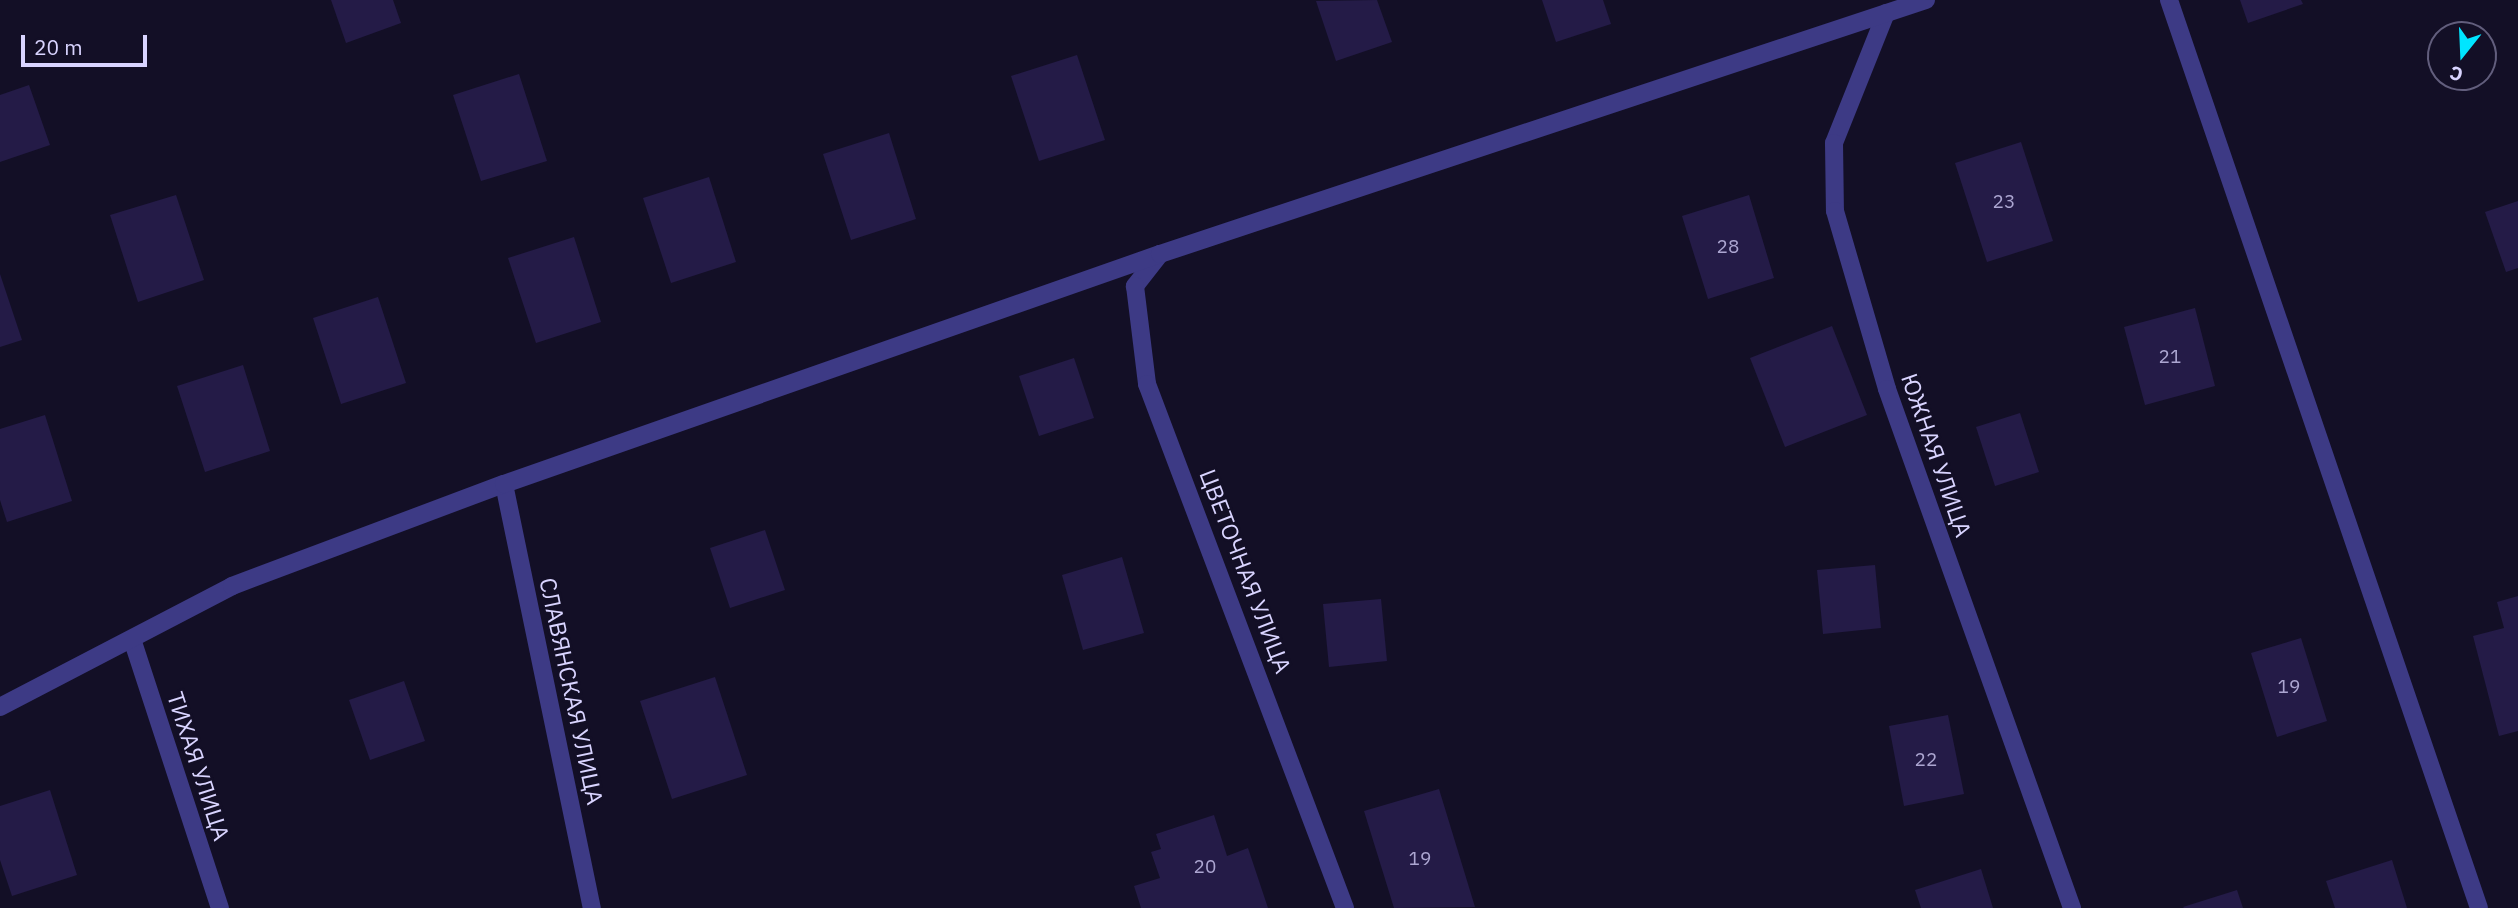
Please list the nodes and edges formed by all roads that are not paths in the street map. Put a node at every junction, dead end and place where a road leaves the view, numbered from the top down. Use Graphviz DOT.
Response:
graph roads {
  1 [pos="1926,0"];
  2 [pos="2169,0"];
  3 [pos="1886,13"];
  4 [pos="1160,254"];
  5 [pos="504,484"];
  6 [pos="132,639"];
  7 [pos="0,708"];
  8 [pos="220,908"];
  9 [pos="592,908"];
  10 [pos="1345,908"];
  11 [pos="2072,908"];
  12 [pos="2479,908"];
  1 -- 3 [label="street"];
  2 -- 12 [label="street"];
  3 -- 4 [label="street"];
  3 -- 11 [label="street, ЮЖНАЯ УЛИЦА"];
  4 -- 5 [label="street"];
  4 -- 10 [label="street, ЦВЕТОЧНАЯ УЛИЦА"];
  5 -- 6 [label="street"];
  5 -- 9 [label="street, СЛАВЯНСКАЯ УЛИЦА"];
  6 -- 7 [label="street"];
  6 -- 8 [label="street, ТИХАЯ УЛИЦА"];
}
